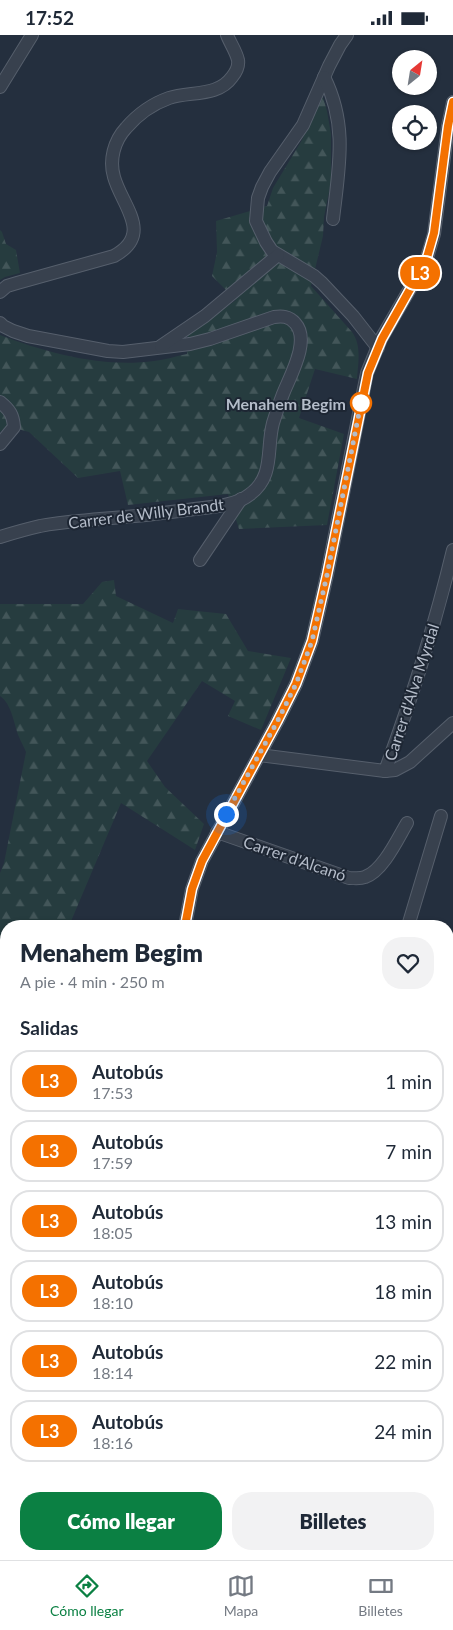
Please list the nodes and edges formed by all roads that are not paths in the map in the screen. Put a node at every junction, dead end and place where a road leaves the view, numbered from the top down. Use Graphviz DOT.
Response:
graph roads {
  1 [pos="32,35"];
  2 [pos="227,35"];
  3 [pos="347,35"];
  4 [pos="324,77"];
  5 [pos="0,87"];
  6 [pos="453,102"];
  7 [pos="333,219"];
  8 [pos="278,255"];
  9 [pos="0,291"];
  10 [pos="0,323"];
  11 [pos="159,348"];
  12 [pos="378,348"];
  13 [pos="0,402"];
  14 [pos="0,444"];
  15 [pos="241,499"];
  16 [pos="0,537"];
  17 [pos="453,550"];
  18 [pos="200,560"];
  19 [pos="453,723"];
  20 [pos="259,755"];
  21 [pos="384,771"];
  22 [pos="441,816"];
  23 [pos="407,823"];
  24 [pos="216,833"];
  25 [pos="186,920"];
  26 [pos="410,920"];
  1 -- 5 [label="street"];
  2 -- 9 [label="street"];
  3 -- 4 [label="street"];
  4 -- 7 [label="street"];
  4 -- 8 [label="street"];
  6 -- 12 [label="street"];
  8 -- 11 [label="street"];
  8 -- 12 [label="street"];
  10 -- 11 [label="street, Carrer de Willy Brandt"];
  11 -- 15 [label="street, Carrer de Willy Brandt"];
  12 -- 20 [label="street"];
  13 -- 14 [label="street"];
  15 -- 16 [label="street, Carrer de Willy Brandt"];
  15 -- 18 [label="street"];
  17 -- 21 [label="street, Carrer d'Alva Myrdal"];
  19 -- 21 [label="street"];
  20 -- 21 [label="street, Carrer d'Alva Myrdal"];
  20 -- 24 [label="street"];
  22 -- 26 [label="street"];
  23 -- 24 [label="street, Carrer d'Alcanó"];
  24 -- 25 [label="street"];
}
